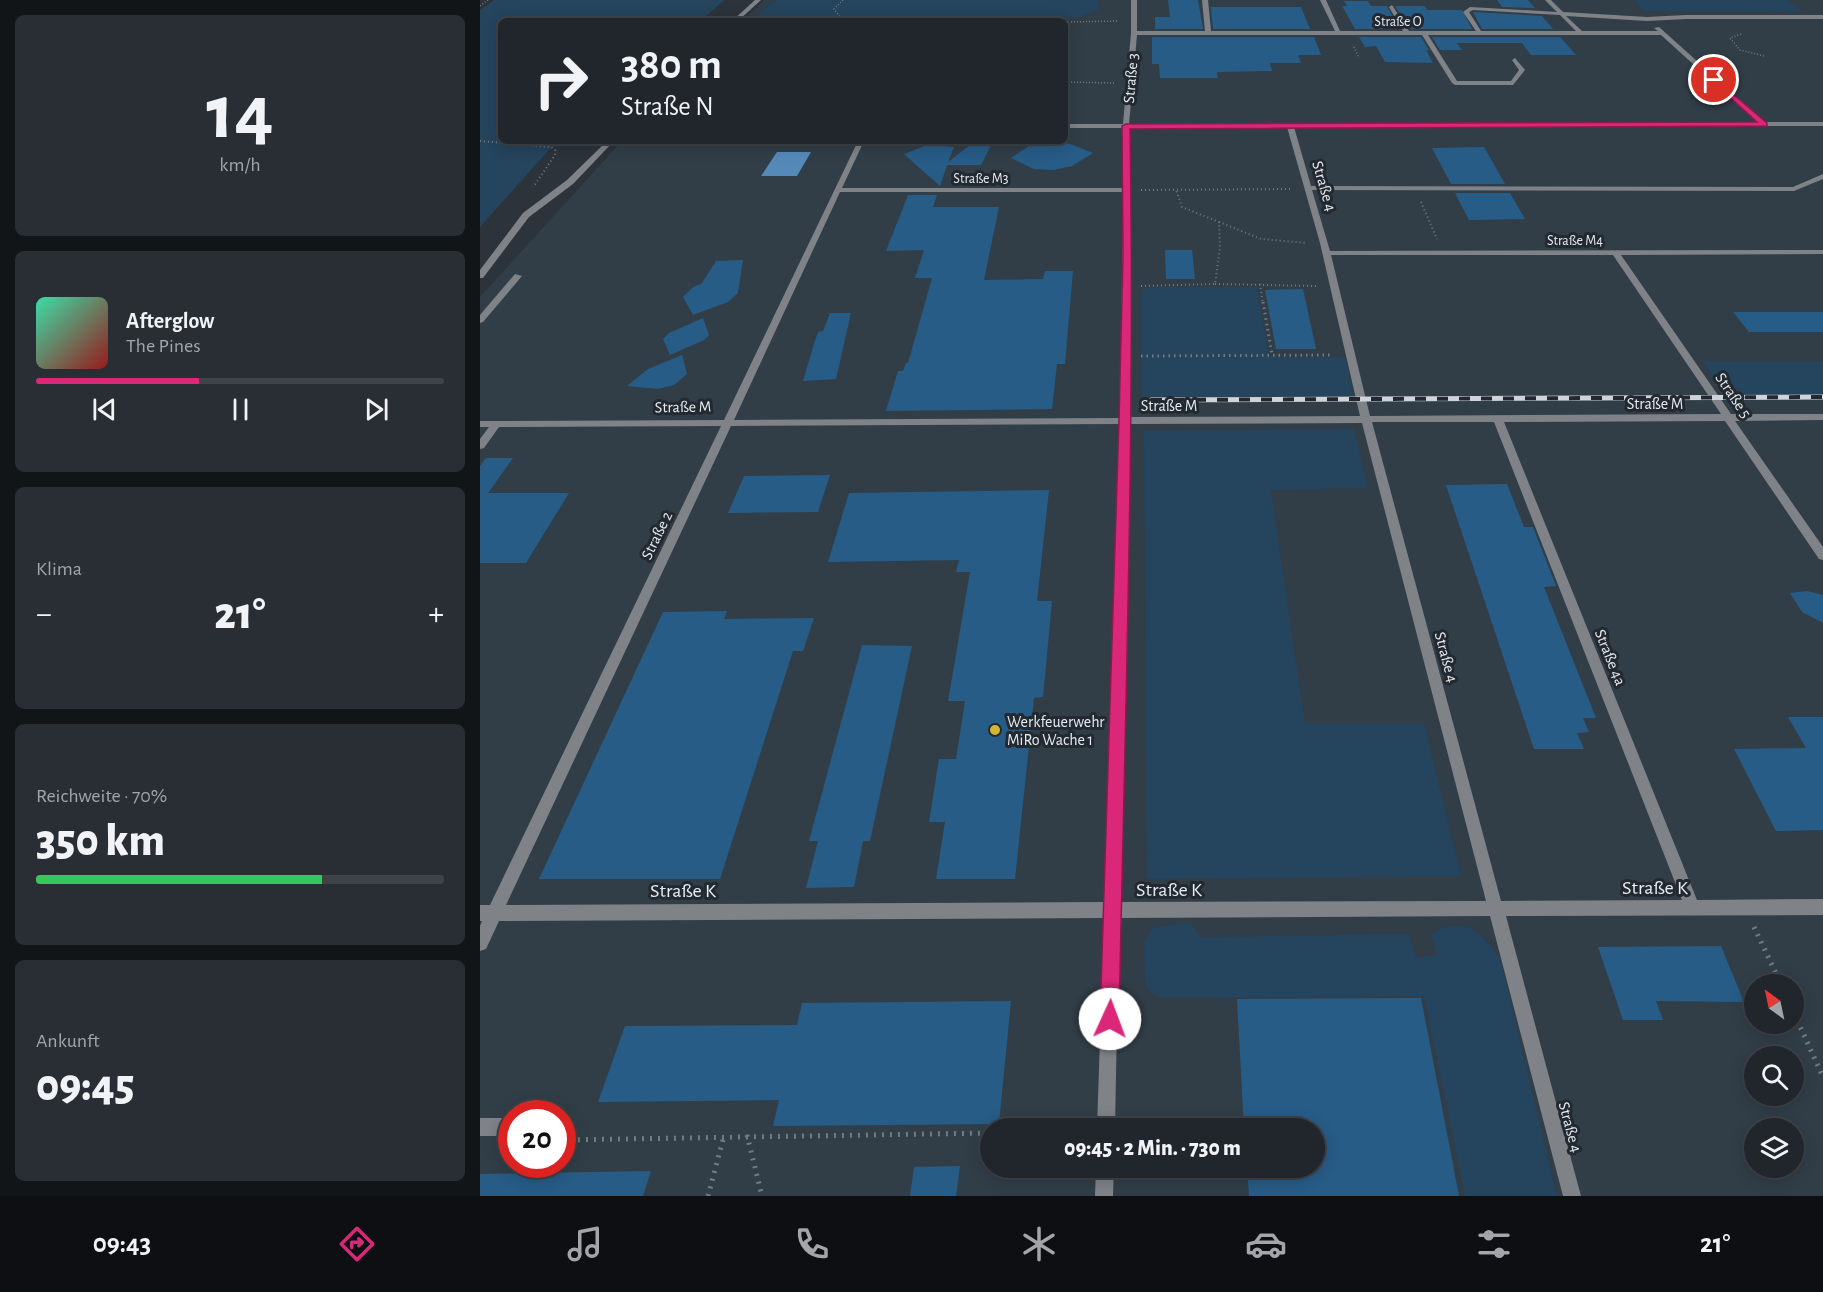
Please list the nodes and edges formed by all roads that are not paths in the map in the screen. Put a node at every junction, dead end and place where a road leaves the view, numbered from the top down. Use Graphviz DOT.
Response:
graph roads {
  1 [pos="758,0"];
  2 [pos="1134,0"];
  3 [pos="1205,0"];
  4 [pos="1323,0"];
  5 [pos="1493,0"];
  6 [pos="1548,0"];
  7 [pos="1392,7"];
  8 [pos="1494,9"];
  9 [pos="1561,13"];
  10 [pos="1823,17"];
  11 [pos="738,18"];
  12 [pos="1647,19"];
  13 [pos="1479,32"];
  14 [pos="1580,32"];
  15 [pos="1134,33"];
  16 [pos="1208,33"];
  17 [pos="1338,33"];
  18 [pos="1407,33"];
  19 [pos="1424,33"];
  20 [pos="1662,33"];
  21 [pos="1515,60"];
  22 [pos="1764,124"];
  23 [pos="1068,126"];
  24 [pos="1126,126"];
  25 [pos="1290,126"];
  26 [pos="1821,126"];
  27 [pos="608,144"];
  28 [pos="860,144"];
  29 [pos="1823,176"];
  30 [pos="1309,188"];
  31 [pos="837,190"];
  32 [pos="1126,190"];
  33 [pos="1325,248"];
  34 [pos="1823,252"];
  35 [pos="1616,254"];
  36 [pos="480,276"];
  37 [pos="518,276"];
  38 [pos="480,320"];
  39 [pos="1728,417"];
  40 [pos="1823,417"];
  41 [pos="1366,419"];
  42 [pos="1498,419"];
  43 [pos="1125,420"];
  44 [pos="729,421"];
  45 [pos="480,423"];
  46 [pos="496,423"];
  47 [pos="480,446"];
  48 [pos="1823,556"];
  49 [pos="1823,907"];
  50 [pos="1497,908"];
  51 [pos="1693,908"];
  52 [pos="1113,911"];
  53 [pos="487,913"];
  54 [pos="480,943"];
  55 [pos="1106,1118"];
  56 [pos="498,1126"];
  57 [pos="480,1127"];
  58 [pos="1105,1178"];
  59 [pos="1104,1196"];
  60 [pos="1572,1196"];
  1 -- 11 [label="street"];
  2 -- 15 [label="street, Straße 3"];
  3 -- 16 [label="street"];
  4 -- 17 [label="street"];
  5 -- 8 [label="street"];
  6 -- 9 [label="street"];
  7 -- 18 [label="street"];
  8 -- 9 [label="street"];
  8 -- 13 [label="street"];
  9 -- 12 [label="street"];
  9 -- 14 [label="street"];
  10 -- 12 [label="street"];
  12 -- 20 [label="street"];
  13 -- 14 [label="street, Straße O"];
  13 -- 19 [label="street, Straße O"];
  14 -- 20 [label="street, Straße O"];
  15 -- 16 [label="street, Straße O"];
  15 -- 24 [label="street, Straße 3"];
  16 -- 17 [label="street, Straße O"];
  17 -- 18 [label="street, Straße O"];
  18 -- 19 [label="street, Straße O"];
  19 -- 21 [label="street"];
  20 -- 22 [label="street"];
  22 -- 25 [label="street"];
  22 -- 26 [label="street"];
  23 -- 24 [label="street"];
  24 -- 25 [label="street"];
  24 -- 32 [label="street, Straße 3"];
  25 -- 30 [label="street, Straße 4"];
  27 -- 36 [label="street"];
  28 -- 31 [label="street, Straße 2"];
  29 -- 30 [label="street"];
  30 -- 33 [label="street, Straße 4"];
  31 -- 32 [label="street, Straße M3"];
  31 -- 44 [label="street, Straße 2"];
  32 -- 43 [label="street, Straße 3"];
  33 -- 35 [label="street, Straße M4"];
  33 -- 41 [label="street, Straße 4"];
  34 -- 35 [label="street, Straße M4"];
  35 -- 39 [label="street, Straße 5"];
  37 -- 38 [label="street"];
  39 -- 40 [label="street, Straße M"];
  39 -- 42 [label="street, Straße M"];
  39 -- 48 [label="street, Straße 5"];
  41 -- 42 [label="street, Straße M"];
  41 -- 43 [label="street, Straße M"];
  41 -- 50 [label="street, Straße 4"];
  42 -- 51 [label="street, Straße 4a"];
  43 -- 44 [label="street, Straße M"];
  43 -- 52 [label="street, Straße 3"];
  44 -- 46 [label="street, Straße M"];
  44 -- 53 [label="street, Straße 2"];
  45 -- 46 [label="street, Straße M"];
  46 -- 47 [label="street"];
  49 -- 51 [label="street, Straße K"];
  50 -- 51 [label="street, Straße K"];
  50 -- 52 [label="street, Straße K"];
  50 -- 60 [label="street, Straße 4"];
  52 -- 53 [label="street, Straße K"];
  52 -- 55 [label="street, Straße 3"];
  53 -- 54 [label="street, Straße 2"];
  56 -- 57 [label="street"];
  58 -- 59 [label="street"];
}
